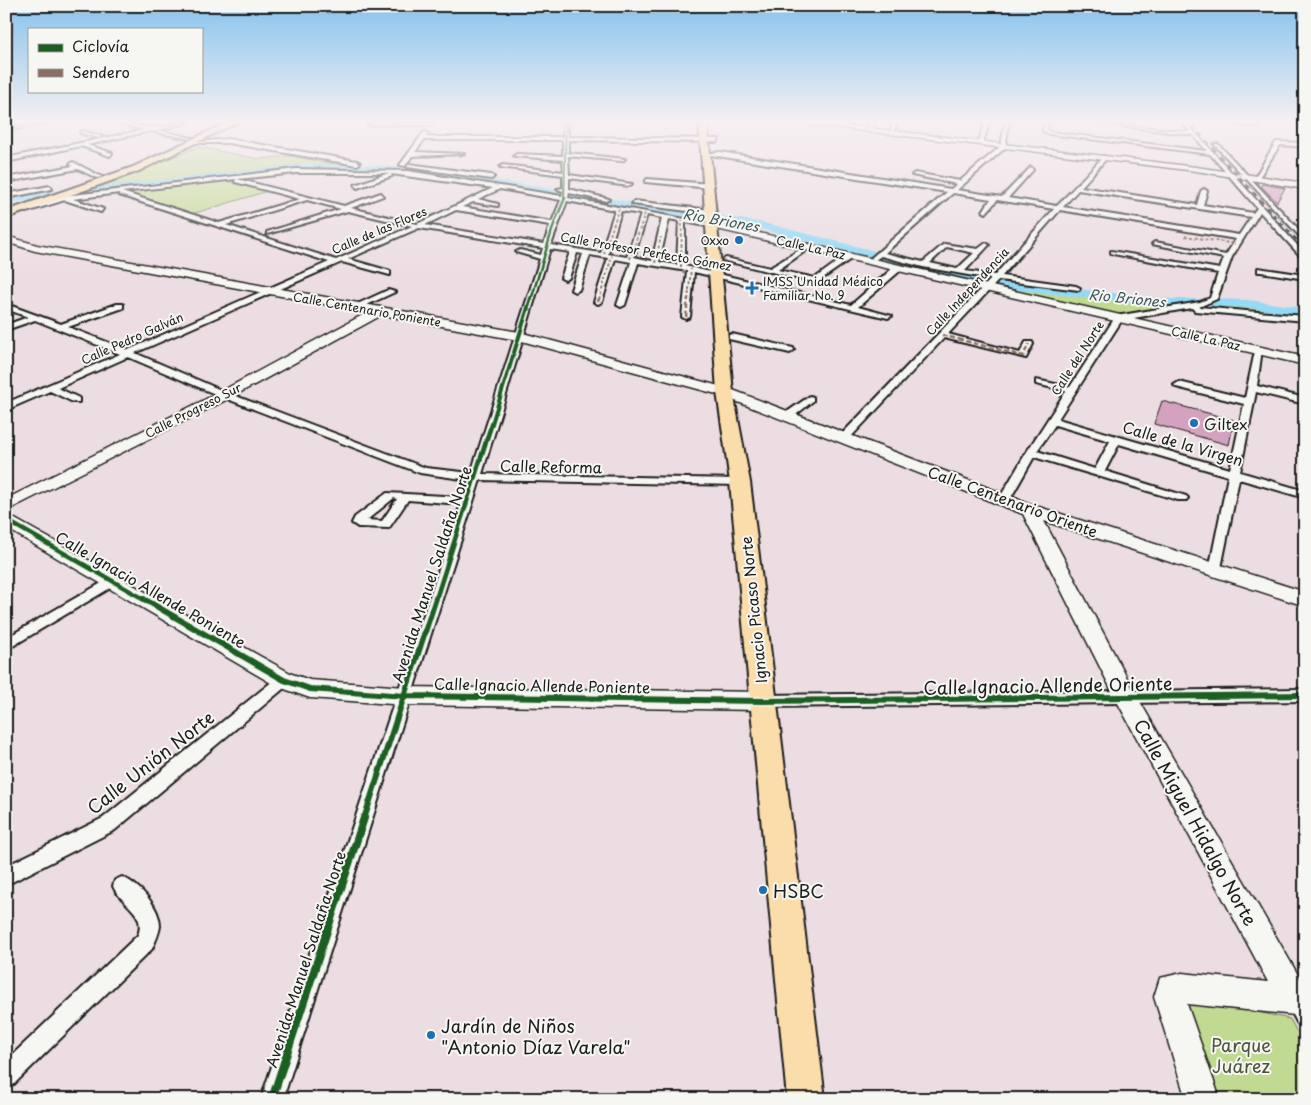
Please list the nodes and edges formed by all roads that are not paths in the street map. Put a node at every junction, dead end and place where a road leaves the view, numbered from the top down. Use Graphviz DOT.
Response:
graph roads {
  1 [pos="36,174"];
  2 [pos="92,174"];
  3 [pos="108,174"];
  4 [pos="123,174"];
  5 [pos="272,174"];
  6 [pos="393,174"];
  7 [pos="408,174"];
  8 [pos="468,174"];
  9 [pos="553,174"];
  10 [pos="709,174"];
  11 [pos="829,174"];
  12 [pos="972,174"];
  13 [pos="1027,174"];
  14 [pos="1089,174"];
  15 [pos="1226,174"];
  16 [pos="1229,174"];
  17 [pos="1242,174"];
  18 [pos="1259,174"];
  19 [pos="565,175"];
  20 [pos="915,175"];
  21 [pos="1244,176"];
  22 [pos="99,177"];
  23 [pos="7,178"];
  24 [pos="1256,178"];
  25 [pos="222,179"];
  26 [pos="500,179"];
  27 [pos="647,181"];
  28 [pos="961,183"];
  29 [pos="629,184"];
  30 [pos="1110,184"];
  31 [pos="357,186"];
  32 [pos="711,186"];
  33 [pos="1305,186"];
  34 [pos="499,187"];
  35 [pos="1076,188"];
  36 [pos="1137,188"];
  37 [pos="952,191"];
  38 [pos="1204,191"];
  39 [pos="116,192"];
  40 [pos="58,193"];
  41 [pos="1108,193"];
  42 [pos="381,195"];
  43 [pos="563,195"];
  44 [pos="6,196"];
  45 [pos="361,196"];
  46 [pos="996,197"];
  47 [pos="1132,197"];
  48 [pos="306,199"];
  49 [pos="1004,199"];
  50 [pos="472,200"];
  51 [pos="535,201"];
  52 [pos="622,204"];
  53 [pos="334,205"];
  54 [pos="496,205"];
  55 [pos="6,208"];
  56 [pos="346,208"];
  57 [pos="456,208"];
  58 [pos="1060,208"];
  59 [pos="1199,208"];
  60 [pos="1259,209"];
  61 [pos="101,210"];
  62 [pos="22,211"];
  63 [pos="986,211"];
  64 [pos="645,213"];
  65 [pos="6,214"];
  66 [pos="33,215"];
  67 [pos="1253,215"];
  68 [pos="666,216"];
  69 [pos="682,220"];
  70 [pos="716,220"];
  71 [pos="554,224"];
  72 [pos="219,225"];
  73 [pos="418,226"];
  74 [pos="269,234"];
  75 [pos="1185,236"];
  76 [pos="1304,238"];
  77 [pos="6,239"];
  78 [pos="1237,240"];
  79 [pos="1155,244"];
  80 [pos="986,245"];
  81 [pos="809,246"];
  82 [pos="574,250"];
  83 [pos="977,251"];
  84 [pos="520,252"];
  85 [pos="546,252"];
  86 [pos="587,252"];
  87 [pos="1113,252"];
  88 [pos="608,255"];
  89 [pos="851,256"];
  90 [pos="1228,257"];
  91 [pos="876,258"];
  92 [pos="633,259"];
  93 [pos="1305,259"];
  94 [pos="336,260"];
  95 [pos="655,263"];
  96 [pos="923,264"];
  97 [pos="680,267"];
  98 [pos="898,268"];
  99 [pos="691,269"];
  100 [pos="723,270"];
  101 [pos="1261,270"];
  102 [pos="771,271"];
  103 [pos="959,272"];
  104 [pos="1222,272"];
  105 [pos="387,273"];
  106 [pos="1305,277"];
  107 [pos="566,278"];
  108 [pos="995,278"];
  109 [pos="1076,288"];
  110 [pos="986,289"];
  111 [pos="576,290"];
  112 [pos="267,291"];
  113 [pos="391,292"];
  114 [pos="598,302"];
  115 [pos="621,305"];
  116 [pos="6,306"];
  117 [pos="120,306"];
  118 [pos="355,307"];
  119 [pos="854,307"];
  120 [pos="1177,307"];
  121 [pos="378,312"];
  122 [pos="888,316"];
  123 [pos="36,317"];
  124 [pos="686,317"];
  125 [pos="1119,318"];
  126 [pos="1305,319"];
  127 [pos="61,327"];
  128 [pos="6,328"];
  129 [pos="942,335"];
  130 [pos="519,336"];
  131 [pos="732,337"];
  132 [pos="1029,344"];
  133 [pos="790,350"];
  134 [pos="1259,351"];
  135 [pos="129,354"];
  136 [pos="1305,361"];
  137 [pos="1039,382"];
  138 [pos="1179,385"];
  139 [pos="51,388"];
  140 [pos="1252,388"];
  141 [pos="1072,390"];
  142 [pos="225,394"];
  143 [pos="731,395"];
  144 [pos="810,399"];
  145 [pos="76,400"];
  146 [pos="1305,401"];
  147 [pos="1249,402"];
  148 [pos="6,407"];
  149 [pos="788,416"];
  150 [pos="1053,421"];
  151 [pos="844,438"];
  152 [pos="1116,440"];
  153 [pos="1031,453"];
  154 [pos="1235,473"];
  155 [pos="1098,474"];
  156 [pos="475,477"];
  157 [pos="740,482"];
  158 [pos="1305,495"];
  159 [pos="405,496"];
  160 [pos="1182,498"];
  161 [pos="1005,499"];
  162 [pos="468,501"];
  163 [pos="6,506"];
  164 [pos="1030,510"];
  165 [pos="6,520"];
  166 [pos="1215,570"];
  167 [pos="112,580"];
  168 [pos="1305,599"];
  169 [pos="6,645"];
  170 [pos="284,680"];
  171 [pos="1305,695"];
  172 [pos="405,696"];
  173 [pos="1127,699"];
  174 [pos="762,701"];
  175 [pos="6,876"];
  176 [pos="122,886"];
  177 [pos="1302,1006"];
  178 [pos="6,1076"];
  179 [pos="272,1099"];
  180 [pos="806,1099"];
  181 [pos="1203,1099"];
  1 -- 23 [label="street"];
  2 -- 22 [label="street"];
  3 -- 22 [label="main road"];
  4 -- 40 [label="main road"];
  5 -- 25 [label="street, Calle La Paz"];
  6 -- 31 [label="street"];
  7 -- 34 [label="street, Calle La Paz"];
  8 -- 26 [label="street"];
  9 -- 19 [label="street"];
  10 -- 32 [label="main road, Ignacio Picaso Norte"];
  11 -- 37 [label="street"];
  12 -- 28 [label="street"];
  13 -- 49 [label="street"];
  14 -- 35 [label="street, Calle Independencia"];
  15 -- 16 [label="main road"];
  16 -- 21 [label="main road"];
  16 -- 60 [label="street"];
  17 -- 21 [label="street"];
  18 -- 24 [label="street"];
  19 -- 29 [label="street"];
  19 -- 43 [label="street"];
  20 -- 28 [label="street"];
  21 -- 24 [label="main road"];
  21 -- 76 [label="street"];
  22 -- 40 [label="main road"];
  24 -- 33 [label="main road"];
  25 -- 39 [label="street, Calle La Paz"];
  25 -- 48 [label="street, Calle Profesor Perfecto Gómez"];
  27 -- 32 [label="street"];
  28 -- 37 [label="street"];
  30 -- 41 [label="street"];
  32 -- 70 [label="main road, Ignacio Picaso Norte"];
  34 -- 43 [label="street, Calle La Paz"];
  34 -- 50 [label="street, Calle de las Flores"];
  35 -- 41 [label="street"];
  35 -- 58 [label="street, Calle Independencia"];
  36 -- 47 [label="street"];
  37 -- 46 [label="street"];
  37 -- 91 [label="street"];
  38 -- 59 [label="street"];
  39 -- 40 [label="street, Calle La Paz"];
  39 -- 72 [label="street"];
  40 -- 44 [label="street, Calle La Paz"];
  40 -- 55 [label="main road"];
  40 -- 61 [label="street"];
  40 -- 62 [label="main road"];
  41 -- 47 [label="street"];
  42 -- 56 [label="street"];
  43 -- 51 [label="street"];
  43 -- 52 [label="street"];
  43 -- 52 [label="street, Calle La Paz"];
  43 -- 71 [label="street, Avenida Manuel Saldaña Norte"];
  45 -- 53 [label="street"];
  46 -- 49 [label="street"];
  46 -- 63 [label="street"];
  47 -- 59 [label="street"];
  48 -- 53 [label="street, Calle Profesor Perfecto Gómez"];
  48 -- 72 [label="street"];
  49 -- 58 [label="street"];
  50 -- 54 [label="street"];
  50 -- 57 [label="street, Calle de las Flores"];
  52 -- 64 [label="street, Calle La Paz"];
  52 -- 70 [label="street"];
  52 -- 88 [label="street"];
  53 -- 56 [label="street, Calle Profesor Perfecto Gómez"];
  56 -- 73 [label="street, Calle Profesor Perfecto Gómez"];
  56 -- 74 [label="street"];
  57 -- 71 [label="street"];
  57 -- 73 [label="street, Calle de las Flores"];
  58 -- 78 [label="street"];
  58 -- 108 [label="street, Calle Independencia"];
  59 -- 67 [label="street"];
  60 -- 67 [label="street, Calle del Norte"];
  60 -- 93 [label="street"];
  62 -- 65 [label="main road"];
  62 -- 66 [label="street"];
  64 -- 68 [label="street, Calle La Paz"];
  64 -- 92 [label="street"];
  67 -- 78 [label="street, Calle del Norte"];
  68 -- 69 [label="street, Calle La Paz"];
  68 -- 95 [label="street"];
  69 -- 70 [label="street, Calle La Paz"];
  69 -- 97 [label="street"];
  70 -- 81 [label="main road, Calle La Paz"];
  70 -- 100 [label="main road, Ignacio Picaso Norte"];
  71 -- 85 [label="street, Avenida Manuel Saldaña Norte"];
  72 -- 94 [label="street"];
  73 -- 85 [label="street, Calle Profesor Perfecto Gómez"];
  73 -- 94 [label="street, Calle de las Flores"];
  75 -- 78 [label="street"];
  77 -- 112 [label="main road, Calle Centenario Poniente"];
  78 -- 90 [label="street, Calle del Norte"];
  79 -- 90 [label="street"];
  80 -- 83 [label="street"];
  81 -- 89 [label="main road, Calle La Paz"];
  81 -- 102 [label="street"];
  82 -- 85 [label="street, Calle Profesor Perfecto Gómez"];
  82 -- 86 [label="street, Calle Profesor Perfecto Gómez"];
  82 -- 107 [label="street"];
  83 -- 96 [label="street"];
  83 -- 103 [label="street"];
  84 -- 85 [label="street"];
  85 -- 130 [label="street, Avenida Manuel Saldaña Norte"];
  86 -- 88 [label="street, Calle Profesor Perfecto Gómez"];
  86 -- 111 [label="street"];
  87 -- 104 [label="street"];
  88 -- 92 [label="street, Calle Profesor Perfecto Gómez"];
  88 -- 114 [label="street"];
  89 -- 91 [label="main road, Calle La Paz"];
  89 -- 102 [label="street"];
  90 -- 104 [label="street, Calle del Norte"];
  91 -- 96 [label="street, Calle La Paz"];
  91 -- 98 [label="main road, Calle La Paz"];
  92 -- 95 [label="street, Calle Profesor Perfecto Gómez"];
  92 -- 115 [label="street"];
  94 -- 105 [label="street"];
  94 -- 112 [label="street, Calle de las Flores"];
  95 -- 97 [label="street, Calle Profesor Perfecto Gómez"];
  96 -- 103 [label="street, Calle La Paz"];
  97 -- 99 [label="street, Calle Profesor Perfecto Gómez"];
  98 -- 110 [label="main road, Calle La Paz"];
  98 -- 119 [label="street"];
  99 -- 100 [label="street, Calle Profesor Perfecto Gómez"];
  99 -- 124 [label="street"];
  100 -- 102 [label="street"];
  100 -- 119 [label="street, Calle Profesor Perfecto Gómez"];
  100 -- 131 [label="main road, Ignacio Picaso Norte"];
  100 -- 143 [label="main road, Ignacio Picaso Norte"];
  101 -- 106 [label="street"];
  103 -- 108 [label="street, Calle La Paz"];
  104 -- 120 [label="street, Calle del Norte"];
  108 -- 109 [label="street, Calle La Paz"];
  108 -- 110 [label="street, Calle Independencia"];
  110 -- 125 [label="main road, Calle La Paz"];
  110 -- 129 [label="street, Calle Independencia"];
  112 -- 118 [label="main road, Calle Centenario Poniente"];
  112 -- 135 [label="street, Calle Pedro Galván"];
  113 -- 118 [label="street"];
  116 -- 123 [label="street, Calle Reforma"];
  117 -- 127 [label="street"];
  118 -- 121 [label="main road, Calle Centenario Poniente"];
  119 -- 122 [label="street, Calle Profesor Perfecto Gómez"];
  120 -- 125 [label="street, Calle del Norte"];
  120 -- 126 [label="street"];
  121 -- 130 [label="main road, Calle Centenario Poniente"];
  121 -- 142 [label="main road, Calle Progreso Sur"];
  123 -- 127 [label="street, Calle Reforma"];
  123 -- 128 [label="street"];
  125 -- 134 [label="main road, Calle La Paz"];
  125 -- 141 [label="street, Calle del Norte"];
  127 -- 135 [label="street, Calle Reforma"];
  129 -- 132 [label="street"];
  129 -- 151 [label="street, Calle Independencia"];
  130 -- 143 [label="main road, Calle Centenario Poniente"];
  130 -- 156 [label="street, Avenida Manuel Saldaña Norte"];
  131 -- 133 [label="street"];
  131 -- 143 [label="main road, Ignacio Picaso Norte"];
  134 -- 136 [label="main road, Calle La Paz"];
  134 -- 140 [label="street"];
  135 -- 139 [label="street, Calle Pedro Galván"];
  135 -- 142 [label="street, Calle Reforma"];
  137 -- 141 [label="street"];
  138 -- 147 [label="street"];
  139 -- 145 [label="street"];
  139 -- 148 [label="street, Calle Pedro Galván"];
  140 -- 146 [label="street"];
  140 -- 147 [label="street"];
  141 -- 150 [label="street, Calle del Norte"];
  142 -- 156 [label="street, Calle Reforma"];
  142 -- 163 [label="main road, Calle Progreso Sur"];
  143 -- 149 [label="main road, Calle Centenario Oriente"];
  143 -- 157 [label="main road, Ignacio Picaso Norte"];
  144 -- 149 [label="street"];
  147 -- 154 [label="street"];
  149 -- 151 [label="main road, Calle Centenario Oriente"];
  150 -- 152 [label="street, Calle de la Virgen"];
  150 -- 153 [label="street, Calle del Norte"];
  151 -- 161 [label="main road, Calle Centenario Oriente"];
  152 -- 154 [label="street, Calle de la Virgen"];
  152 -- 155 [label="street"];
  153 -- 155 [label="street"];
  153 -- 161 [label="street, Calle del Norte"];
  154 -- 158 [label="street, Calle de la Virgen"];
  154 -- 166 [label="street"];
  155 -- 160 [label="street"];
  156 -- 157 [label="street, Calle Reforma"];
  156 -- 162 [label="street, Avenida Manuel Saldaña Norte"];
  157 -- 174 [label="main road, Ignacio Picaso Norte"];
  159 -- 162 [label="street"];
  161 -- 164 [label="main road, Calle Centenario Oriente"];
  162 -- 172 [label="street, Avenida Manuel Saldaña Norte"];
  164 -- 166 [label="main road, Calle Centenario Oriente"];
  164 -- 173 [label="main road, Calle Miguel Hidalgo Norte"];
  165 -- 167 [label="main road, Calle Ignacio Allende Poniente"];
  166 -- 168 [label="main road, Calle Centenario Oriente"];
  167 -- 169 [label="street"];
  167 -- 170 [label="main road, Calle Ignacio Allende Poniente"];
  170 -- 172 [label="main road, Calle Ignacio Allende Poniente"];
  170 -- 175 [label="street, Calle Unión Norte"];
  171 -- 173 [label="street, Calle Ignacio Allende Oriente"];
  172 -- 174 [label="main road, Calle Ignacio Allende Poniente"];
  172 -- 179 [label="street, Avenida Manuel Saldaña Norte"];
  173 -- 174 [label="street, Calle Ignacio Allende Oriente"];
  173 -- 177 [label="main road, Calle Miguel Hidalgo Norte"];
  174 -- 180 [label="main road, Ignacio Picaso Norte"];
  176 -- 178 [label="street"];
  177 -- 181 [label="main road"];
}
